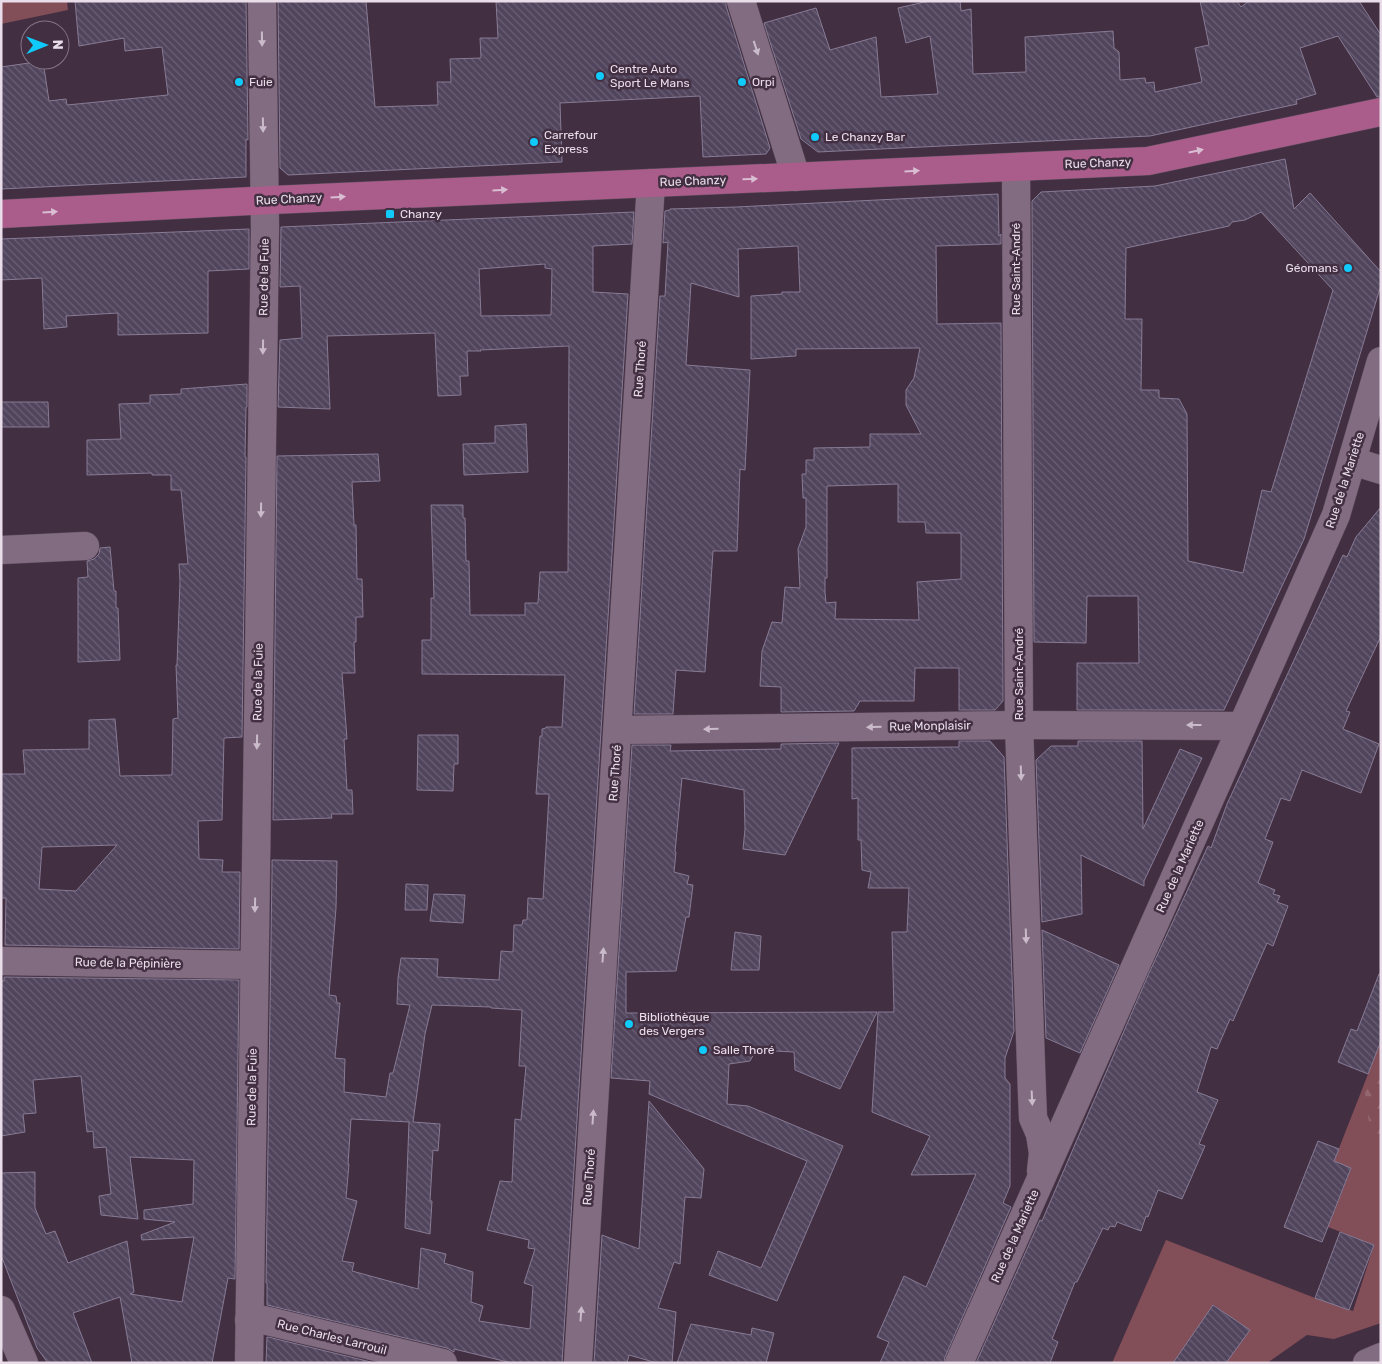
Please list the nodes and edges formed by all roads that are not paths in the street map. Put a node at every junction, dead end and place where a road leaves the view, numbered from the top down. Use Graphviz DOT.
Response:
graph roads {
  1 [pos="262,1"];
  2 [pos="741,1"];
  3 [pos="1381,112"];
  4 [pos="1016,167"];
  5 [pos="796,176"];
  6 [pos="651,183"];
  7 [pos="264,200"];
  8 [pos="1,214"];
  9 [pos="1381,362"];
  10 [pos="1352,461"];
  11 [pos="1381,470"];
  12 [pos="85,546"];
  13 [pos="1,550"];
  14 [pos="1019,725"];
  15 [pos="1242,726"];
  16 [pos="618,730"];
  17 [pos="1,962"];
  18 [pos="254,965"];
  19 [pos="1041,1179"];
  20 [pos="1,1310"];
  21 [pos="249,1320"];
  22 [pos="1381,1357"];
  23 [pos="24,1363"];
  24 [pos="249,1363"];
  25 [pos="443,1363"];
  26 [pos="578,1363"];
  27 [pos="959,1363"];
  28 [pos="1367,1363"];
  1 -- 7 [label="street, Rue de la Fuie, one-way"];
  2 -- 5 [label="street, one-way"];
  4 -- 3 [label="main road, Rue Chanzy, one-way"];
  5 -- 4 [label="main road, Rue Chanzy, one-way"];
  4 -- 14 [label="street, Rue Saint-André"];
  6 -- 5 [label="main road, Rue Chanzy, one-way"];
  7 -- 6 [label="main road, Rue Chanzy, one-way"];
  6 -- 16 [label="street, Rue Thoré"];
  8 -- 7 [label="main road, Rue Chanzy, one-way"];
  7 -- 18 [label="street, Rue de la Fuie, one-way"];
  9 -- 10 [label="street, Rue de la Mariette"];
  10 -- 11 [label="street"];
  10 -- 15 [label="street, Rue de la Mariette"];
  12 -- 13 [label="street"];
  15 -- 14 [label="street, Rue Monplaisir, one-way"];
  14 -- 16 [label="street, Rue Monplaisir, one-way"];
  14 -- 19 [label="street, Rue Saint-André, one-way"];
  15 -- 19 [label="street, Rue de la Mariette"];
  26 -- 16 [label="street, Rue Thoré, one-way"];
  17 -- 18 [label="street, Rue de la Pépinière"];
  18 -- 21 [label="street, Rue de la Fuie"];
  19 -- 27 [label="street, Rue de la Mariette"];
  20 -- 23 [label="street"];
  21 -- 24 [label="street, Rue de la Fuie"];
  21 -- 25 [label="street, Rue Charles Larrouil"];
  22 -- 28 [label="street"];
}
